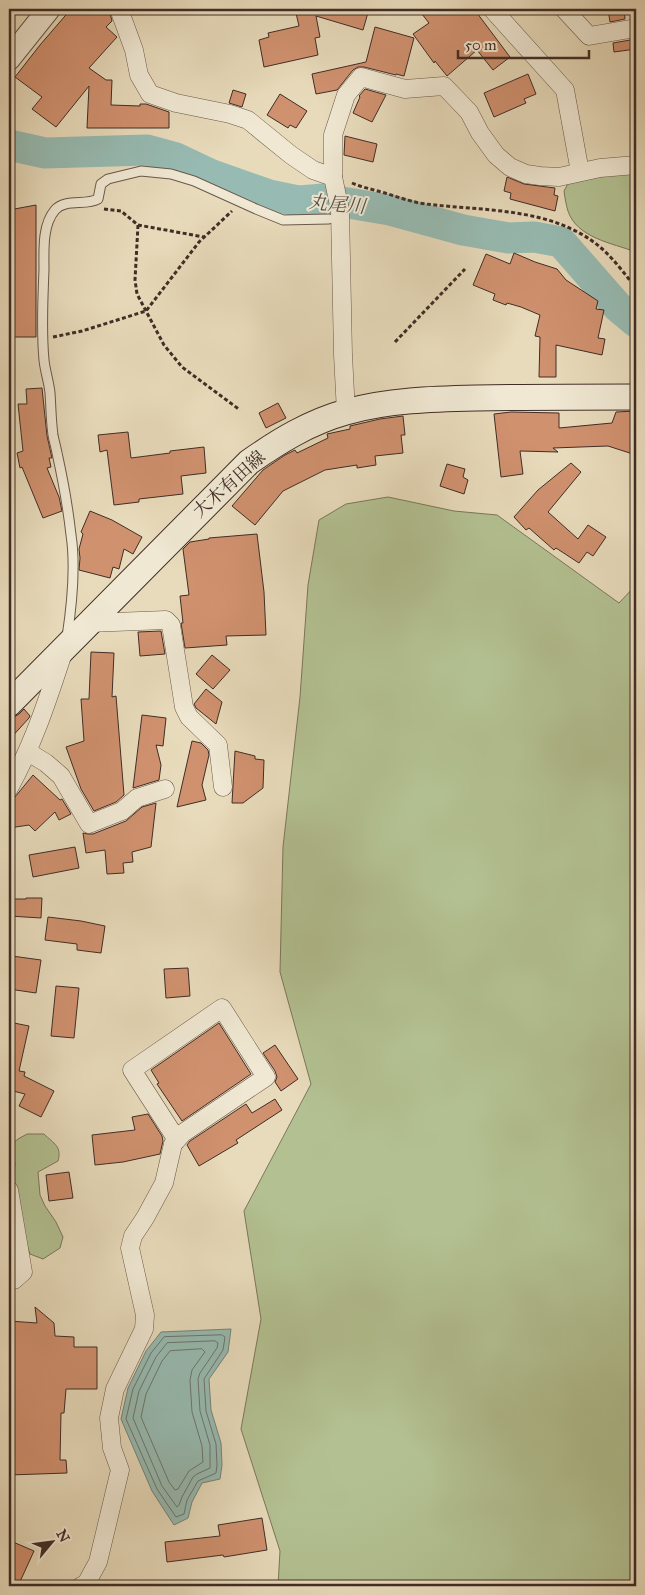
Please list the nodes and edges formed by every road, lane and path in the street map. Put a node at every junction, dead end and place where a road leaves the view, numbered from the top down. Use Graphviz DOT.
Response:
graph roads {
  1 [pos="50,9"];
  2 [pos="119,9"];
  3 [pos="492,9"];
  4 [pos="564,9"];
  5 [pos="636,28"];
  6 [pos="9,60"];
  7 [pos="636,165"];
  8 [pos="580,172"];
  9 [pos="333,177"];
  10 [pos="242,203"];
  11 [pos="97,208"];
  12 [pos="329,218"];
  13 [pos="138,224"];
  14 [pos="204,237"];
  15 [pos="465,269"];
  16 [pos="636,288"];
  17 [pos="146,311"];
  18 [pos="51,337"];
  19 [pos="395,342"];
  20 [pos="636,397"];
  21 [pos="240,410"];
  22 [pos="346,412"];
  23 [pos="88,623"];
  24 [pos="66,645"];
  25 [pos="9,704"];
  26 [pos="28,752"];
  27 [pos="9,788"];
  28 [pos="223,788"];
  29 [pos="165,789"];
  30 [pos="177,1140"];
  31 [pos="9,1190"];
  32 [pos="9,1281"];
  33 [pos="81,1586"];
  1 -- 6 [label="street"];
  2 -- 9 [label="street"];
  3 -- 8 [label="street"];
  4 -- 5 [label="street"];
  7 -- 8 [label="street"];
  8 -- 9 [label="street"];
  9 -- 16 [label="path"];
  9 -- 22 [label="street"];
  10 -- 12 [label="lane"];
  10 -- 14 [label="path"];
  10 -- 24 [label="lane"];
  11 -- 13 [label="path"];
  13 -- 14 [label="path"];
  13 -- 17 [label="path"];
  14 -- 17 [label="path"];
  15 -- 19 [label="path"];
  17 -- 18 [label="path"];
  17 -- 21 [label="path"];
  20 -- 22 [label="main road, 大木有田線"];
  22 -- 23 [label="main road, 大木有田線"];
  23 -- 24 [label="main road, 大木有田線"];
  23 -- 28 [label="street"];
  24 -- 25 [label="main road, 大木有田線"];
  24 -- 26 [label="street"];
  26 -- 27 [label="street"];
  26 -- 29 [label="street"];
  30 -- 30 [label="street"];
  30 -- 33 [label="street"];
  31 -- 32 [label="street"];
}
